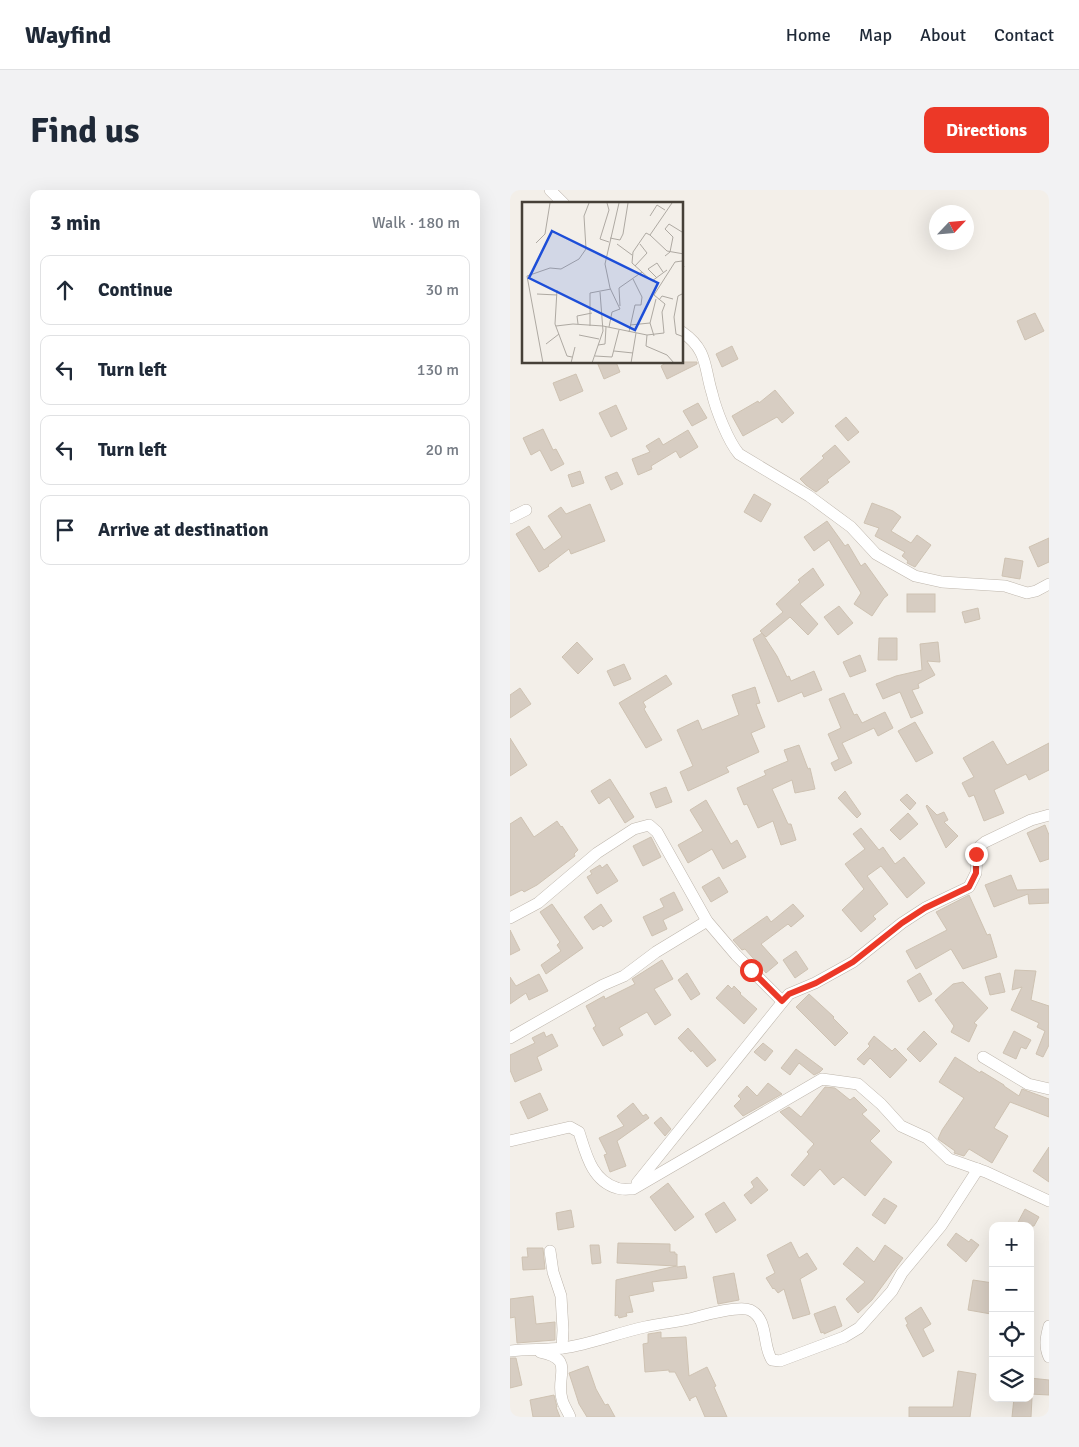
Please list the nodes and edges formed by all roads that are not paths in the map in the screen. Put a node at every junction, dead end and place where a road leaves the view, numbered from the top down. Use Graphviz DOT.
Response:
graph roads {
  1 [pos="550,190"];
  2 [pos="562,202"];
  3 [pos="684,334"];
  4 [pos="526,510"];
  5 [pos="510,518"];
  6 [pos="1049,584"];
  7 [pos="1049,815"];
  8 [pos="510,918"];
  9 [pos="707,921"];
  10 [pos="782,1001"];
  11 [pos="510,1038"];
  12 [pos="983,1057"];
  13 [pos="1049,1089"];
  14 [pos="510,1141"];
  15 [pos="978,1169"];
  16 [pos="633,1188"];
  17 [pos="1049,1201"];
  18 [pos="550,1251"];
  19 [pos="1049,1326"];
  20 [pos="562,1348"];
  21 [pos="528,1349"];
  22 [pos="510,1351"];
  23 [pos="1049,1357"];
  24 [pos="570,1417"];
  1 -- 2 [label="street"];
  3 -- 6 [label="street"];
  4 -- 5 [label="street"];
  7 -- 10 [label="street"];
  8 -- 9 [label="street"];
  9 -- 10 [label="street"];
  9 -- 11 [label="street"];
  10 -- 16 [label="street"];
  12 -- 13 [label="street"];
  14 -- 16 [label="street"];
  15 -- 16 [label="street"];
  15 -- 17 [label="street"];
  15 -- 20 [label="street"];
  18 -- 20 [label="street"];
  19 -- 23 [label="street"];
  20 -- 21 [label="street"];
  21 -- 22 [label="street"];
  21 -- 24 [label="street"];
}
